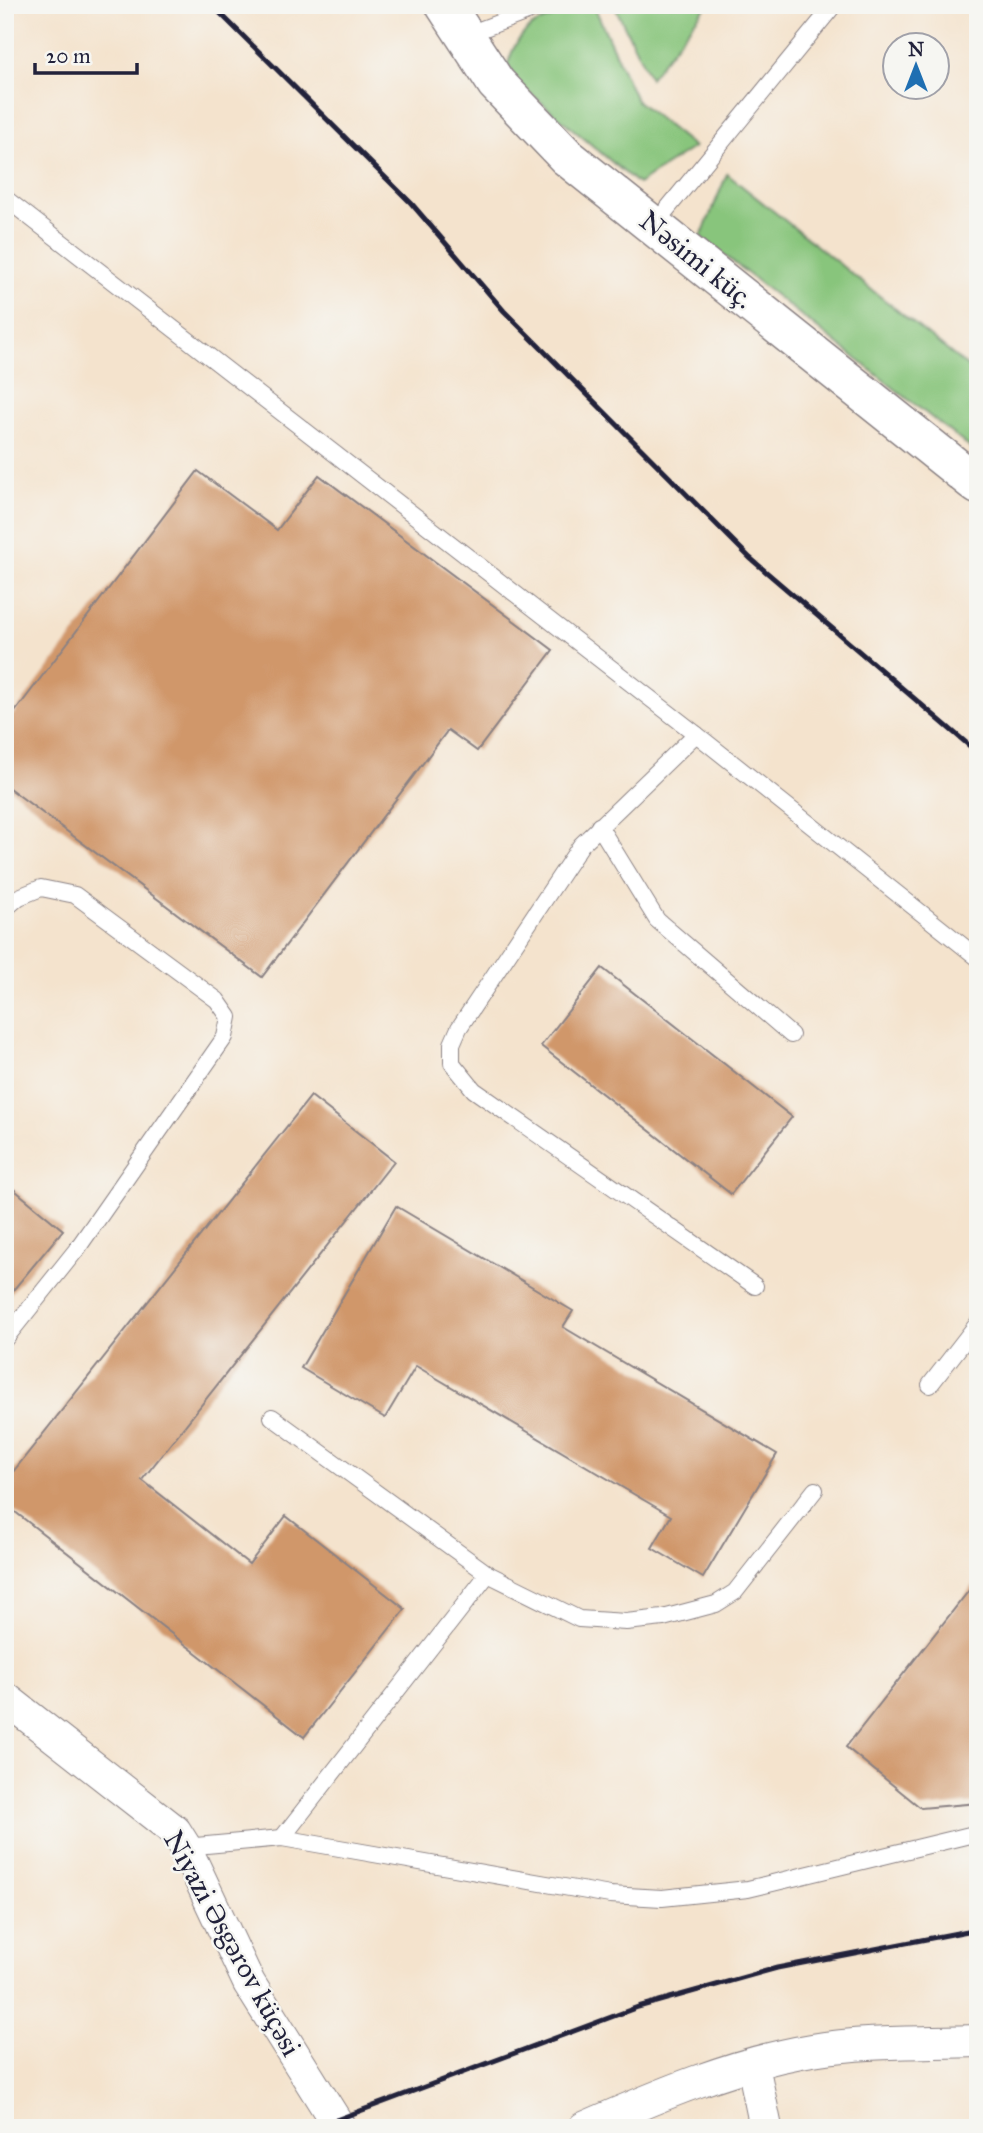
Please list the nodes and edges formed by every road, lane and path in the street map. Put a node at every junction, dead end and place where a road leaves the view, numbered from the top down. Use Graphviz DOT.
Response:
graph roads {
  1 [pos="546,5"];
  2 [pos="834,5"];
  3 [pos="454,21"];
  4 [pos="5,198"];
  5 [pos="654,225"];
  6 [pos="978,485"];
  7 [pos="696,734"];
  8 [pos="599,827"];
  9 [pos="5,909"];
  10 [pos="978,958"];
  11 [pos="791,1035"];
  12 [pos="755,1286"];
  13 [pos="978,1324"];
  14 [pos="5,1339"];
  15 [pos="930,1385"];
  16 [pos="272,1417"];
  17 [pos="815,1490"];
  18 [pos="488,1574"];
  19 [pos="5,1698"];
  20 [pos="978,1833"];
  21 [pos="282,1838"];
  22 [pos="186,1847"];
  23 [pos="978,2041"];
  24 [pos="753,2065"];
  25 [pos="340,2128"];
  26 [pos="584,2128"];
  27 [pos="766,2128"];
  1 -- 3 [label="lane"];
  2 -- 5 [label="lane"];
  3 -- 5 [label="street, Nəsimi küç."];
  4 -- 7 [label="lane"];
  5 -- 6 [label="street, Nəsimi küç."];
  7 -- 8 [label="lane"];
  7 -- 10 [label="lane"];
  8 -- 11 [label="lane"];
  8 -- 12 [label="lane"];
  9 -- 14 [label="lane"];
  13 -- 15 [label="lane"];
  16 -- 18 [label="lane"];
  17 -- 18 [label="lane"];
  18 -- 21 [label="lane"];
  19 -- 22 [label="street, Niyazi Əsgərov küçəsi"];
  20 -- 21 [label="lane"];
  21 -- 22 [label="lane"];
  22 -- 25 [label="street, Niyazi Əsgərov küçəsi"];
  23 -- 24 [label="street"];
  24 -- 26 [label="street"];
  24 -- 27 [label="street"];
}
